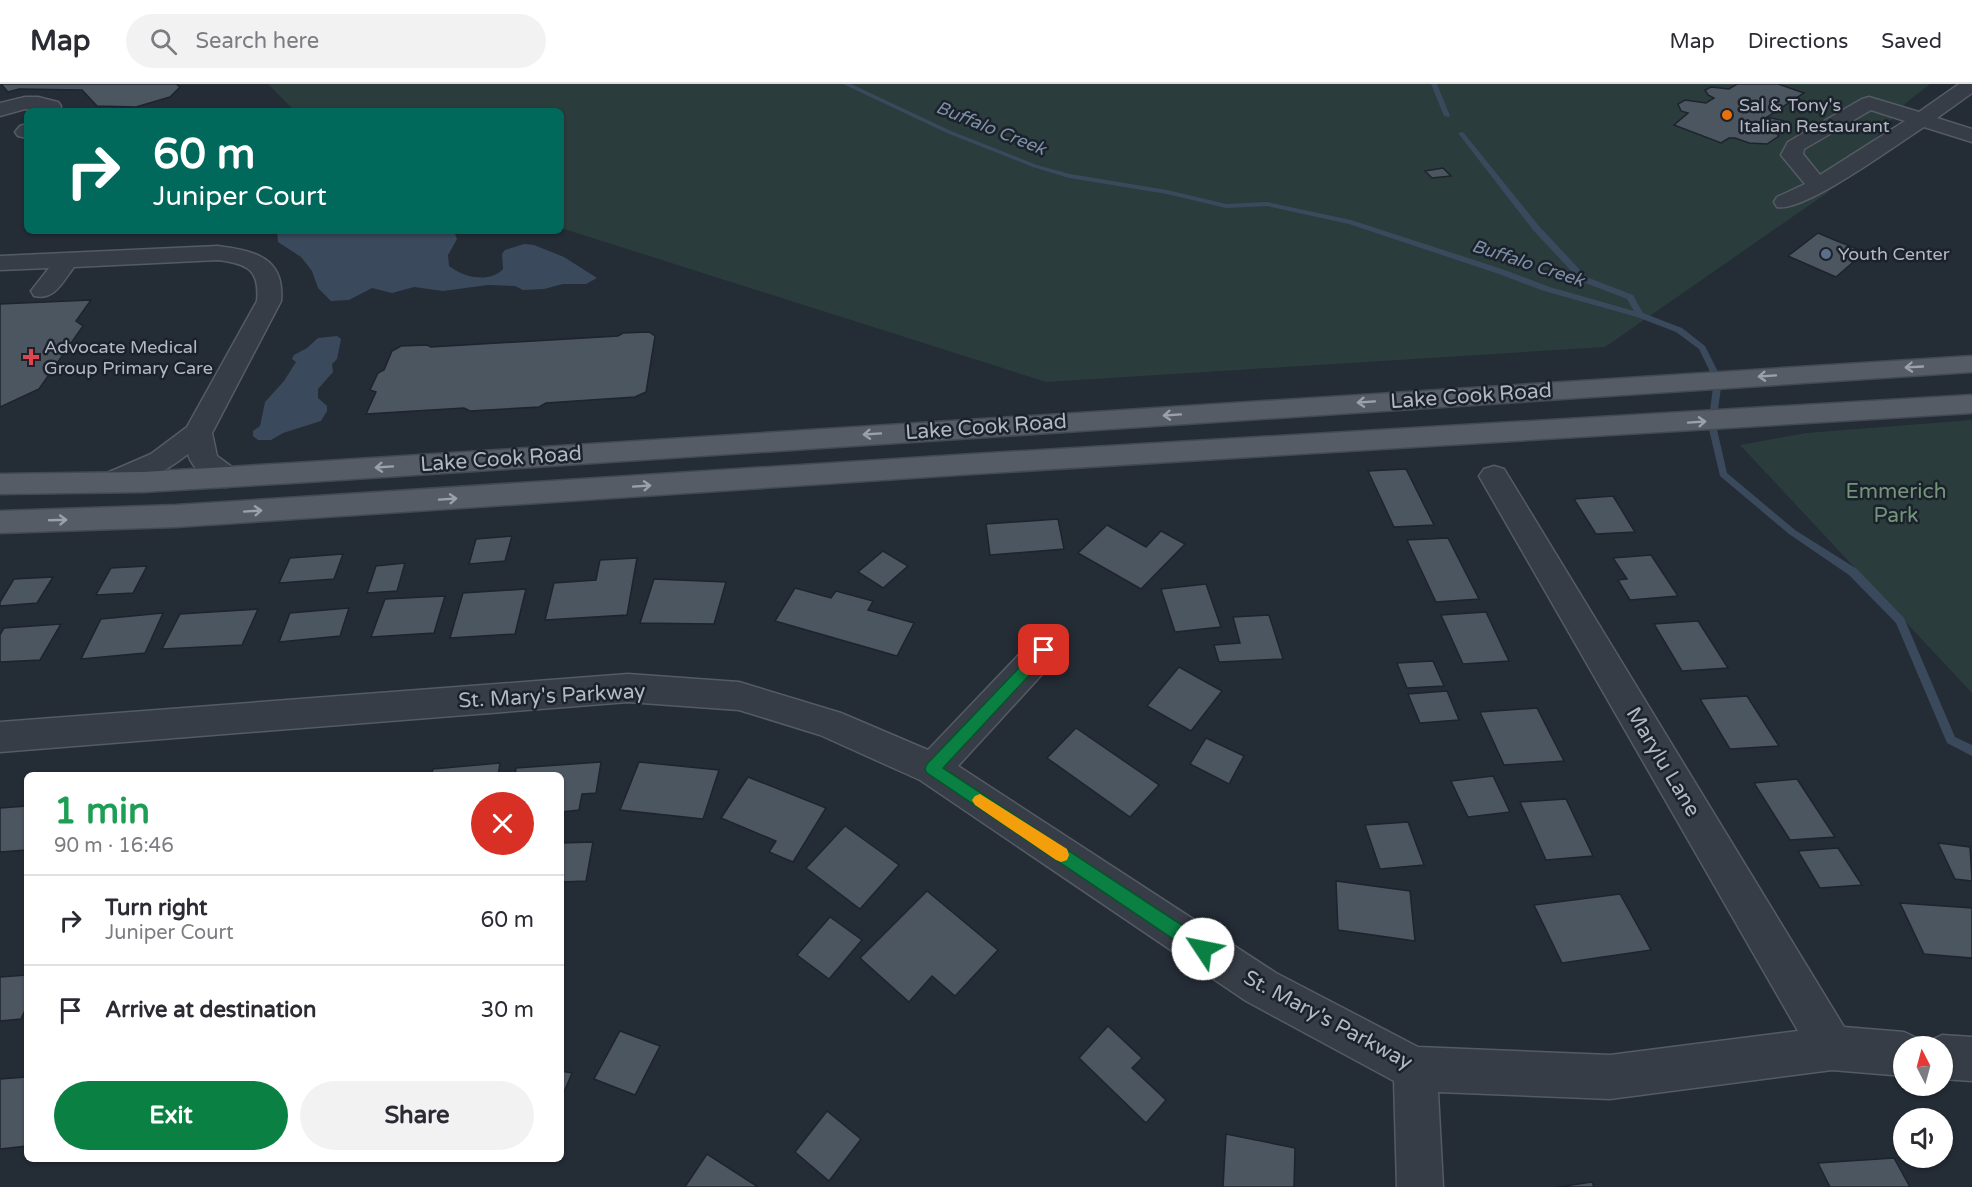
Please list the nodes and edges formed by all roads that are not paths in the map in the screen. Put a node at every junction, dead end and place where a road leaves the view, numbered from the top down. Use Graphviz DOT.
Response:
graph roads {
  1 [pos="1972,84"];
  2 [pos="51,108"];
  3 [pos="0,110"];
  4 [pos="1923,119"];
  5 [pos="1972,136"];
  6 [pos="1818,186"];
  7 [pos="1785,202"];
  8 [pos="156,234"];
  9 [pos="142,255"];
  10 [pos="68,259"];
  11 [pos="0,263"];
  12 [pos="43,291"];
  13 [pos="1972,364"];
  14 [pos="1972,404"];
  15 [pos="198,434"];
  16 [pos="1494,476"];
  17 [pos="226,477"];
  18 [pos="110,483"];
  19 [pos="0,484"];
  20 [pos="0,522"];
  21 [pos="1044,650"];
  22 [pos="0,736"];
  23 [pos="933,769"];
  24 [pos="1832,1048"];
  25 [pos="1893,1053"];
  26 [pos="1953,1058"];
  27 [pos="1972,1059"];
  28 [pos="1415,1070"];
  29 [pos="1420,1187"];
  1 -- 4 [label="street"];
  2 -- 3 [label="street"];
  4 -- 5 [label="street"];
  4 -- 6 [label="street"];
  4 -- 6 [label="street"];
  6 -- 7 [label="street"];
  8 -- 9 [label="street"];
  9 -- 10 [label="street"];
  9 -- 15 [label="street"];
  10 -- 11 [label="street"];
  10 -- 12 [label="street"];
  13 -- 17 [label="main road, Lake Cook Road, one-way"];
  20 -- 14 [label="main road, Lake Cook Road, one-way"];
  15 -- 17 [label="street"];
  15 -- 18 [label="street"];
  16 -- 24 [label="street, Marylu Lane"];
  17 -- 18 [label="main road, Lake Cook Road"];
  18 -- 19 [label="main road, Lake Cook Road"];
  21 -- 23 [label="street"];
  22 -- 23 [label="street, St. Mary's Parkway"];
  23 -- 28 [label="street, St. Mary's Parkway"];
  24 -- 25 [label="street, St. Mary's Parkway"];
  24 -- 28 [label="street, St. Mary's Parkway"];
  26 -- 27 [label="street"];
  28 -- 29 [label="street"];
}
